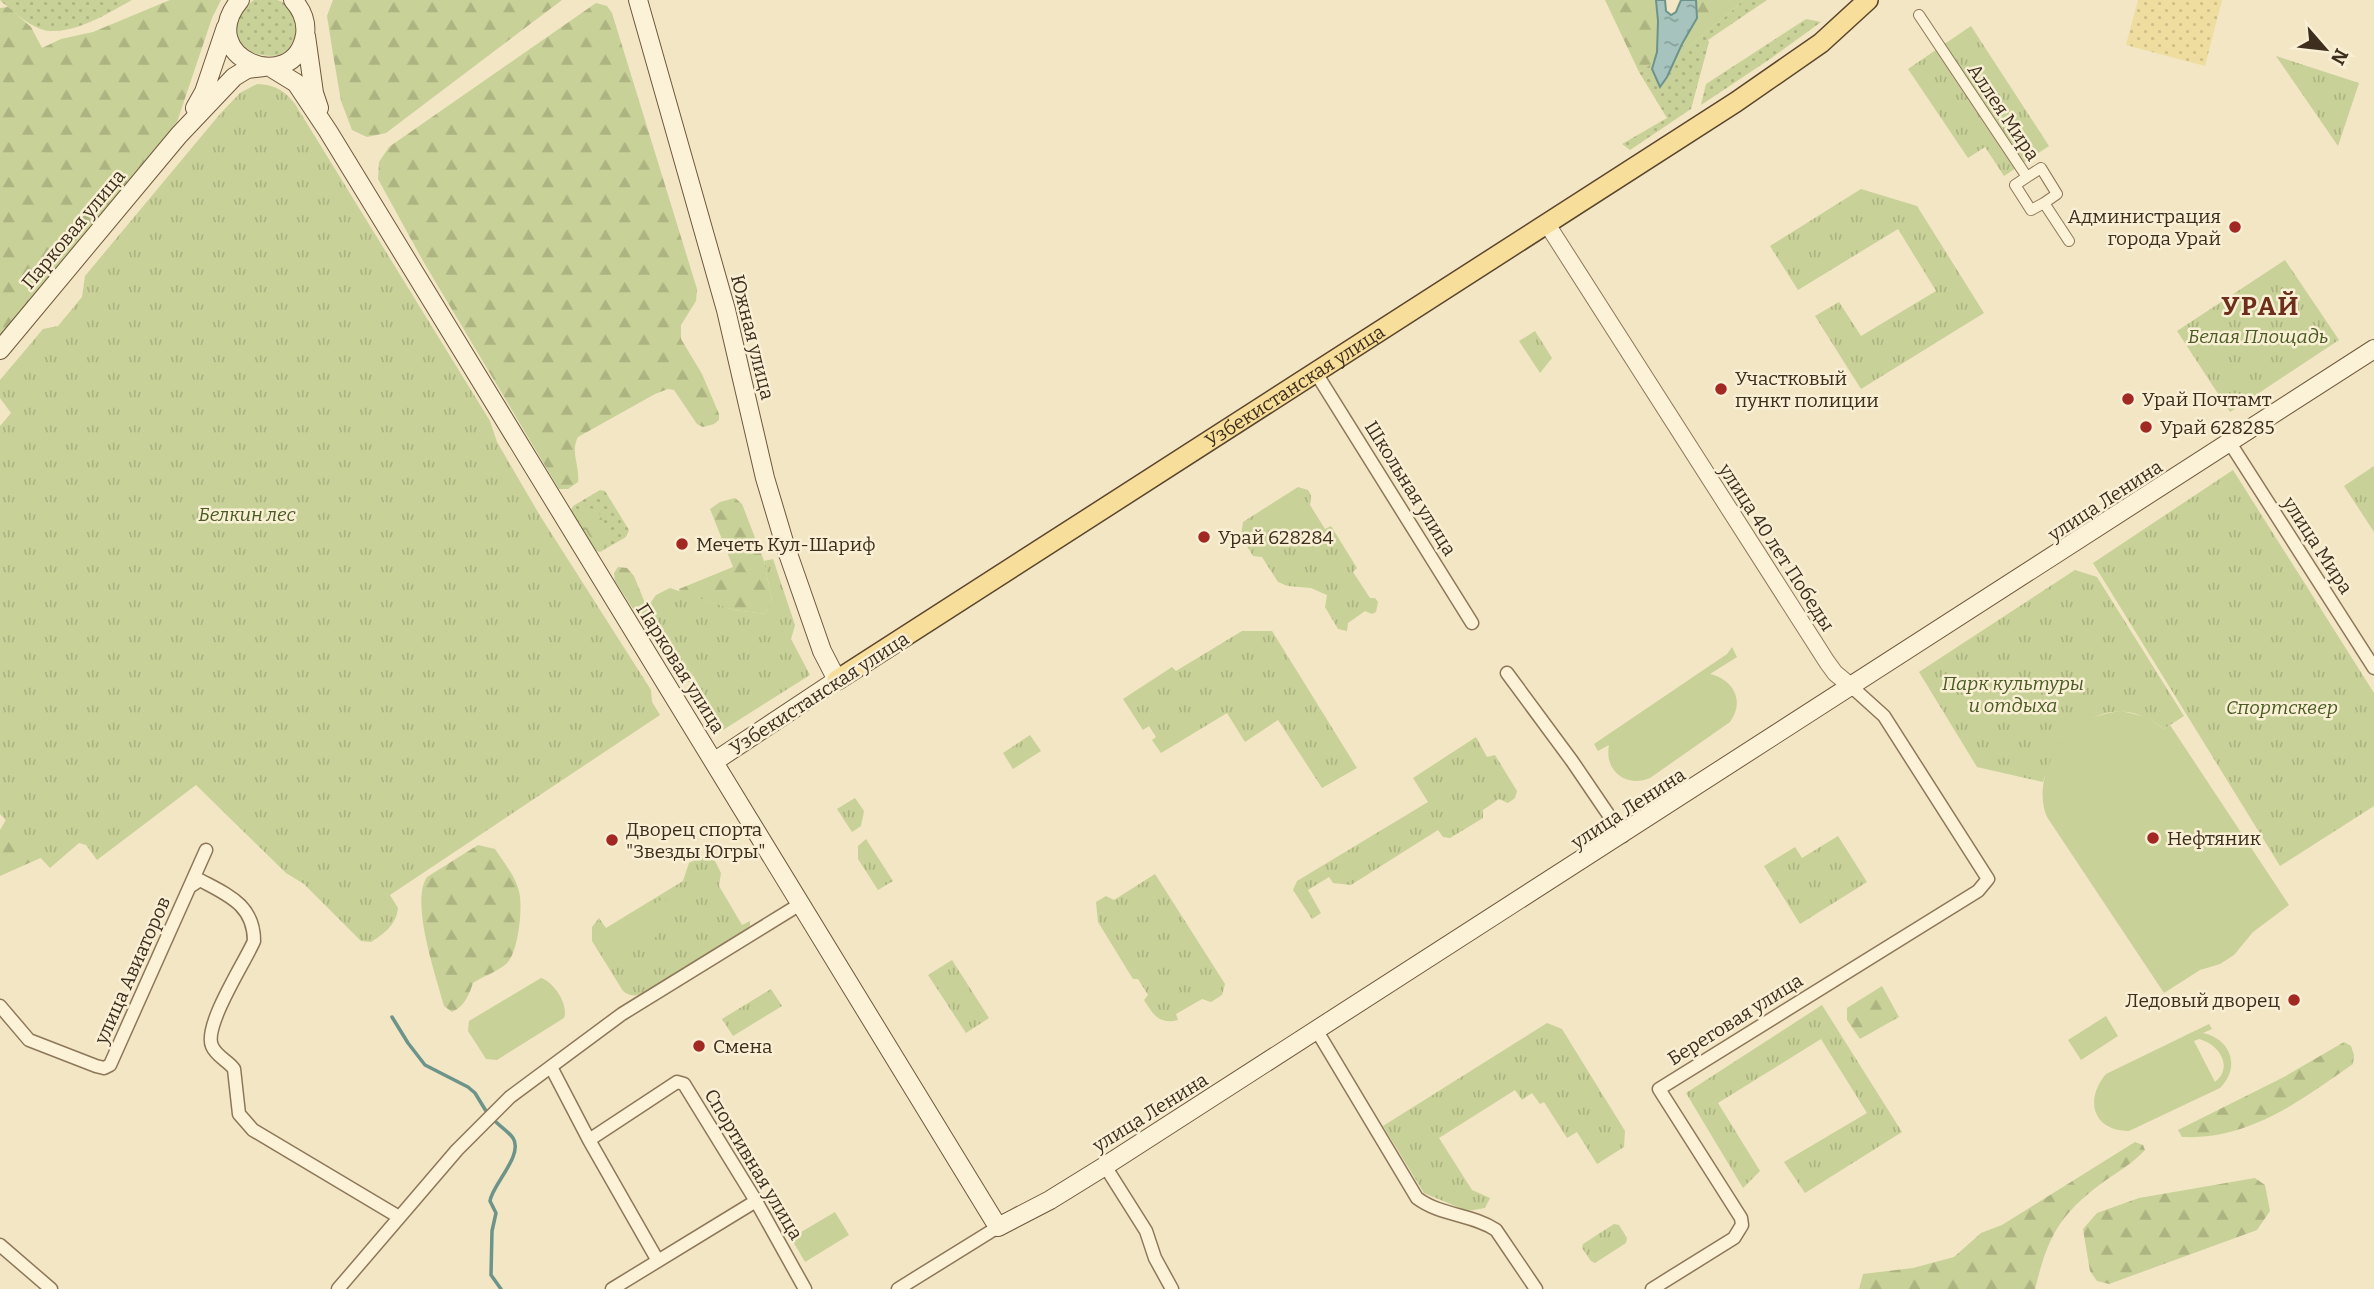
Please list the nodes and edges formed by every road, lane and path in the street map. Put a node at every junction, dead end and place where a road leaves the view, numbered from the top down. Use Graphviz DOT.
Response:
graph roads {
  1 [pos="240,0"];
  2 [pos="293,0"];
  3 [pos="306,0"];
  4 [pos="638,0"];
  5 [pos="1868,0"];
  6 [pos="1919,15"];
  7 [pos="230,16"];
  8 [pos="305,25"];
  9 [pos="267,67"];
  10 [pos="328,131"];
  11 [pos="179,135"];
  12 [pos="2027,177"];
  13 [pos="2044,203"];
  14 [pos="1546,224"];
  15 [pos="2069,241"];
  16 [pos="0,349"];
  17 [pos="2374,349"];
  18 [pos="1316,373"];
  19 [pos="2230,443"];
  20 [pos="1472,623"];
  21 [pos="2374,668"];
  22 [pos="1507,673"];
  23 [pos="837,680"];
  24 [pos="1853,688"];
  25 [pos="715,761"];
  26 [pos="1623,836"];
  27 [pos="206,850"];
  28 [pos="1988,880"];
  29 [pos="191,886"];
  30 [pos="802,903"];
  31 [pos="0,1006"];
  32 [pos="1317,1031"];
  33 [pos="551,1066"];
  34 [pos="589,1140"];
  35 [pos="1105,1166"];
  36 [pos="756,1201"];
  37 [pos="399,1217"];
  38 [pos="999,1227"];
  39 [pos="0,1245"];
  40 [pos="658,1261"];
  41 [pos="51,1289"];
  42 [pos="338,1289"];
  43 [pos="612,1289"];
  44 [pos="805,1289"];
  45 [pos="898,1289"];
  46 [pos="1172,1289"];
  47 [pos="1536,1289"];
  48 [pos="1652,1289"];
  1 -- 7 [label="main road, Парковая улица"];
  2 -- 8 [label="main road"];
  3 -- 8 [label="main road"];
  4 -- 23 [label="main road, Южная улица"];
  5 -- 14 [label="main road, Узбекистанская улица"];
  6 -- 12 [label="street, Аллея Мира"];
  7 -- 9 [label="main road"];
  7 -- 11 [label="main road, Парковая улица"];
  8 -- 9 [label="main road"];
  8 -- 10 [label="main road, Парковая улица"];
  9 -- 10 [label="main road, Парковая улица"];
  9 -- 11 [label="main road, Парковая улица"];
  10 -- 25 [label="main road, Парковая улица"];
  11 -- 16 [label="main road, Парковая улица"];
  12 -- 13 [label="street, Аллея Мира"];
  12 -- 13 [label="street, Аллея Мира"];
  13 -- 15 [label="street"];
  14 -- 18 [label="main road, Узбекистанская улица"];
  14 -- 24 [label="street, улица 40 лет Победы"];
  17 -- 19 [label="main road, улица Ленина"];
  18 -- 20 [label="street, Школьная улица"];
  18 -- 23 [label="main road, Узбекистанская улица"];
  19 -- 21 [label="street, улица Мира"];
  19 -- 24 [label="main road, улица Ленина"];
  22 -- 26 [label="street"];
  23 -- 25 [label="main road, Узбекистанская улица"];
  24 -- 26 [label="main road, улица Ленина"];
  24 -- 28 [label="street, улица 40 лет Победы"];
  25 -- 30 [label="main road, Парковая улица"];
  26 -- 32 [label="main road, улица Ленина"];
  27 -- 29 [label="street, улица Авиаторов"];
  28 -- 48 [label="street, Береговая улица"];
  29 -- 31 [label="street, улица Авиаторов"];
  29 -- 37 [label="street"];
  30 -- 33 [label="street"];
  30 -- 38 [label="main road, Парковая улица"];
  32 -- 35 [label="main road, улица Ленина"];
  32 -- 47 [label="street"];
  33 -- 34 [label="street"];
  33 -- 37 [label="street"];
  34 -- 36 [label="street, Спортивная улица"];
  34 -- 40 [label="street"];
  35 -- 38 [label="main road, улица Ленина"];
  35 -- 46 [label="street"];
  36 -- 40 [label="street"];
  36 -- 44 [label="street, Спортивная улица"];
  37 -- 42 [label="street"];
  38 -- 45 [label="street, улица Ленина"];
  39 -- 41 [label="street"];
  40 -- 43 [label="street"];
}
